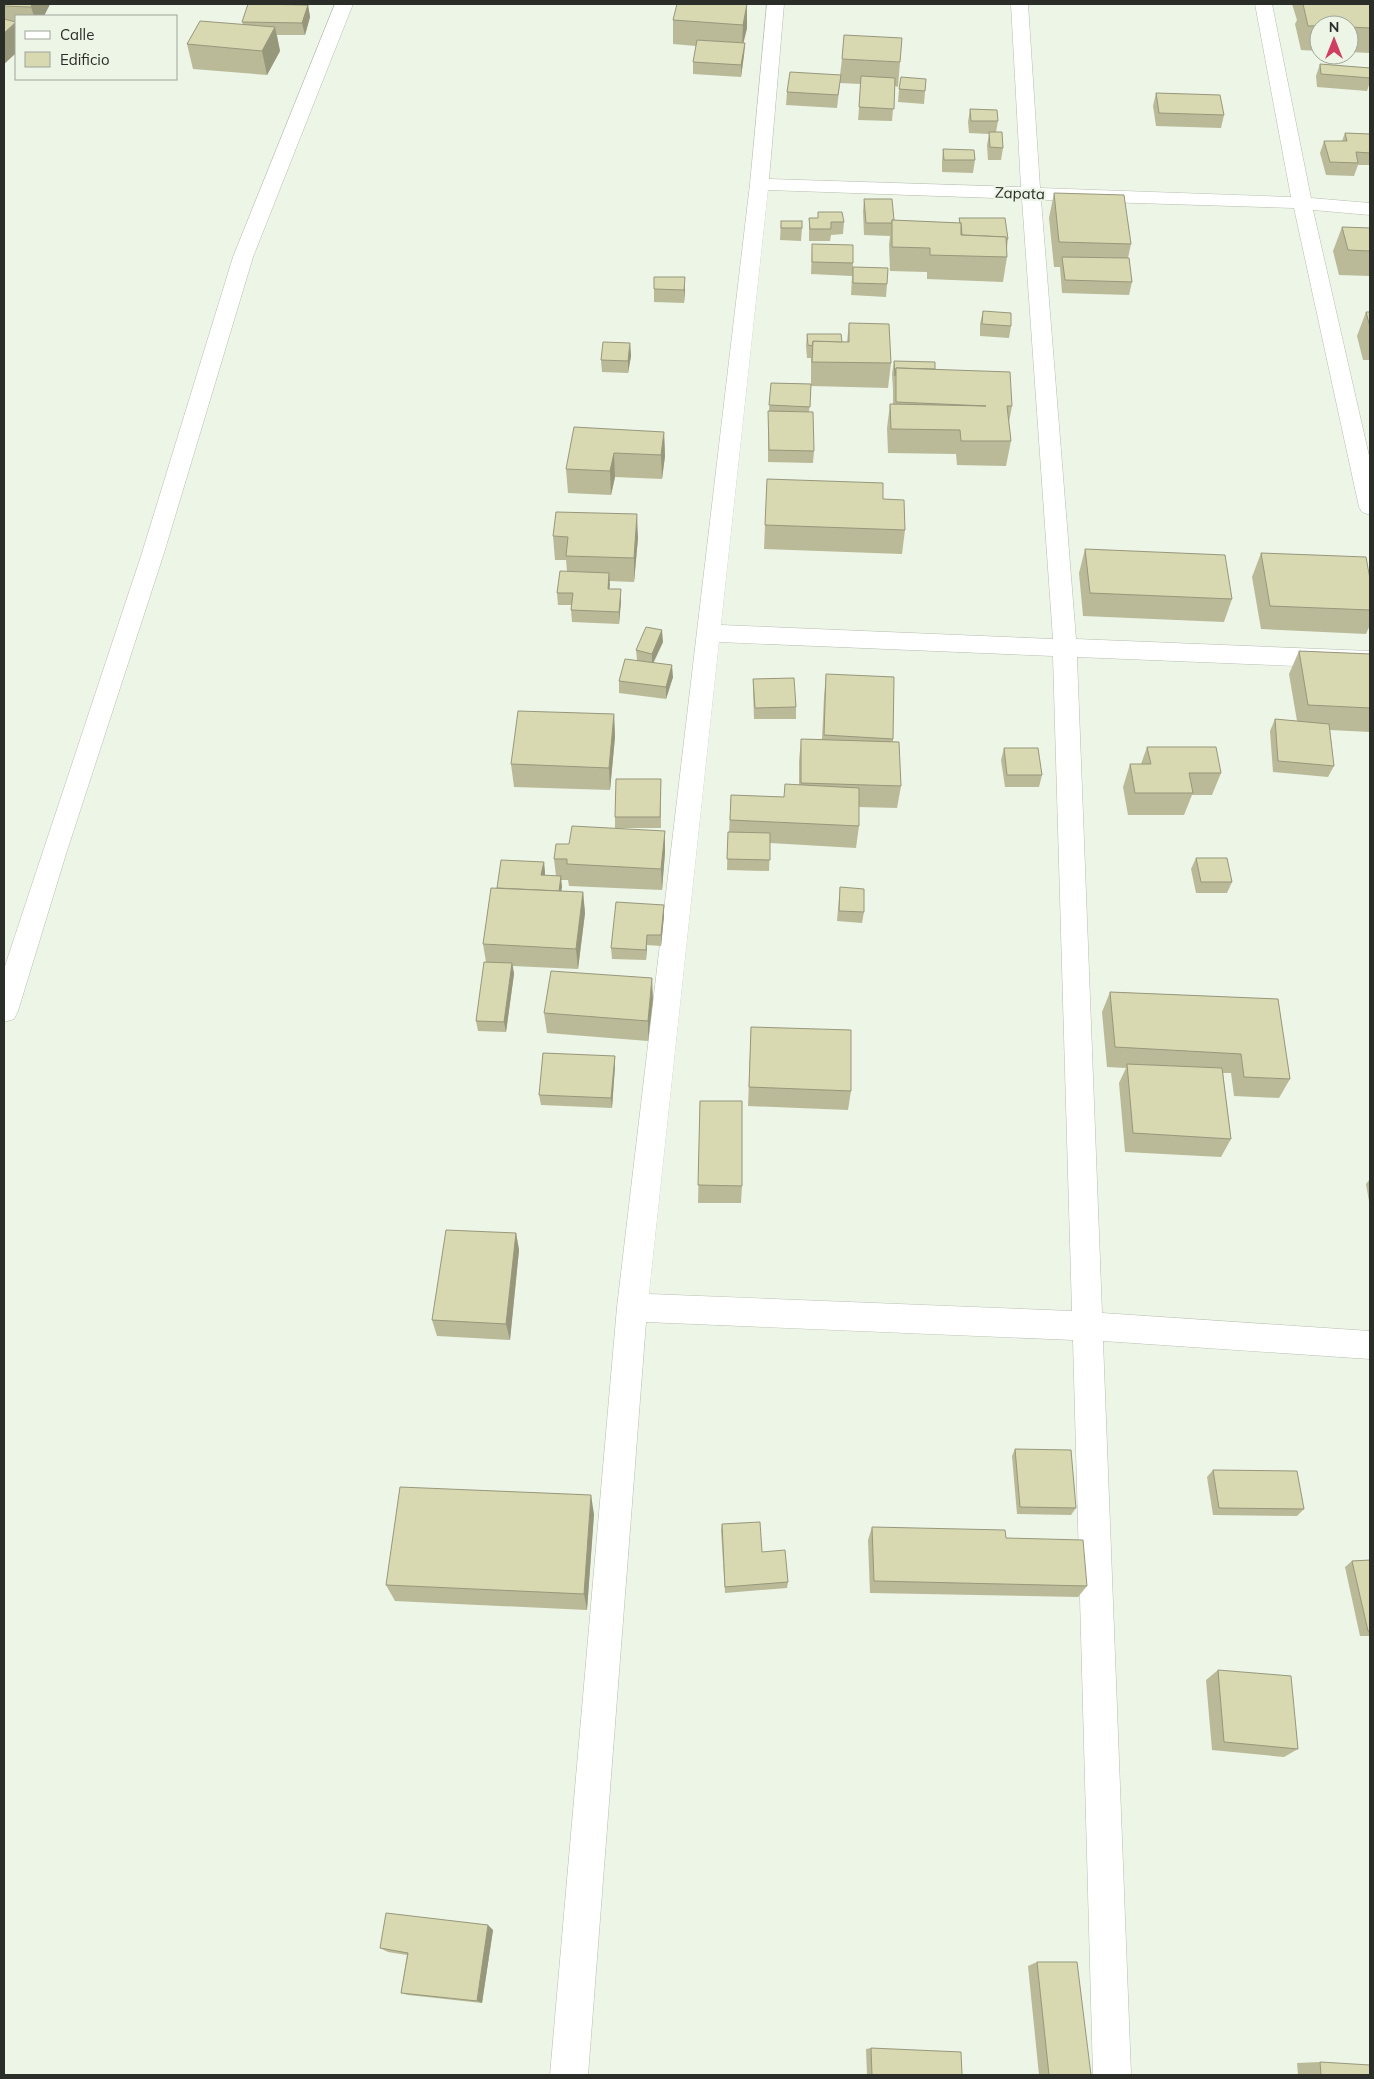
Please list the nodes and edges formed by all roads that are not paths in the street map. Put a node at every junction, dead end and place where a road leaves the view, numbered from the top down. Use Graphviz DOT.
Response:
graph roads {
  1 [pos="344,4"];
  2 [pos="775,4"];
  3 [pos="1020,4"];
  4 [pos="1264,4"];
  5 [pos="759,184"];
  6 [pos="1031,193"];
  7 [pos="1302,203"];
  8 [pos="1370,209"];
  9 [pos="1370,507"];
  10 [pos="708,633"];
  11 [pos="1065,647"];
  12 [pos="1370,660"];
  13 [pos="4,1011"];
  14 [pos="632,1307"];
  15 [pos="1088,1326"];
  16 [pos="1370,1345"];
  17 [pos="569,2075"];
  18 [pos="1112,2075"];
  1 -- 13 [label="street"];
  2 -- 5 [label="street"];
  3 -- 6 [label="street"];
  4 -- 7 [label="street"];
  5 -- 6 [label="street, Zapata"];
  5 -- 10 [label="street"];
  6 -- 7 [label="street, Zapata"];
  6 -- 11 [label="street"];
  7 -- 8 [label="street, Zapata"];
  7 -- 9 [label="street"];
  10 -- 11 [label="street"];
  10 -- 14 [label="street"];
  11 -- 12 [label="street"];
  11 -- 15 [label="street"];
  14 -- 15 [label="street"];
  14 -- 17 [label="street"];
  15 -- 16 [label="street"];
  15 -- 18 [label="street"];
}
